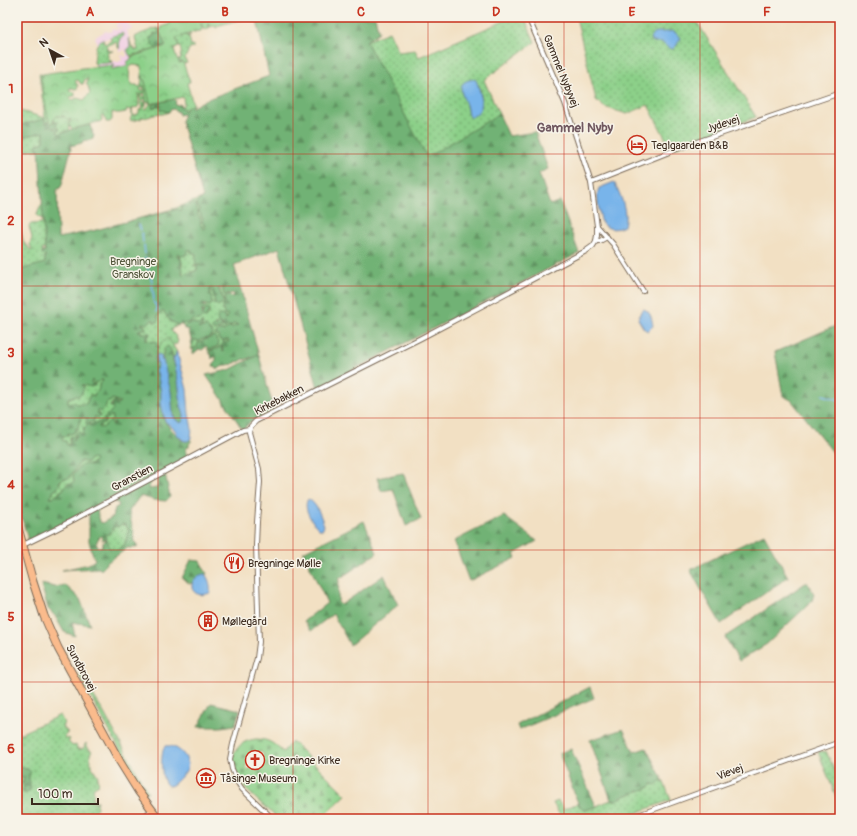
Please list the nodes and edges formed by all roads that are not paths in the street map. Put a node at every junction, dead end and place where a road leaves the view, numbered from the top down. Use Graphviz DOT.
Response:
graph roads {
  1 [pos="528,17"];
  2 [pos="840,93"];
  3 [pos="591,183"];
  4 [pos="597,226"];
  5 [pos="607,237"];
  6 [pos="596,241"];
  7 [pos="643,291"];
  8 [pos="249,429"];
  9 [pos="17,524"];
  10 [pos="23,545"];
  11 [pos="840,742"];
  12 [pos="152,810"];
  13 [pos="149,819"];
  14 [pos="159,819"];
  15 [pos="273,819"];
  16 [pos="627,819"];
  1 -- 3 [label="street, Gammel Nybyvej"];
  2 -- 3 [label="street, Jydevej"];
  3 -- 4 [label="street, Gammel Nybyvej"];
  4 -- 5 [label="street"];
  4 -- 6 [label="street, Gammel Nybyvej"];
  5 -- 6 [label="street"];
  5 -- 7 [label="street"];
  6 -- 8 [label="street, Kirkebakken"];
  8 -- 10 [label="street, Granstien"];
  8 -- 15 [label="street, Kirkebakken"];
  9 -- 10 [label="main road, Sundbrovej"];
  10 -- 12 [label="main road, Sundbrovej"];
  11 -- 16 [label="street, Vievej"];
  12 -- 13 [label="street"];
  12 -- 14 [label="main road, Sundbrovej"];
}
